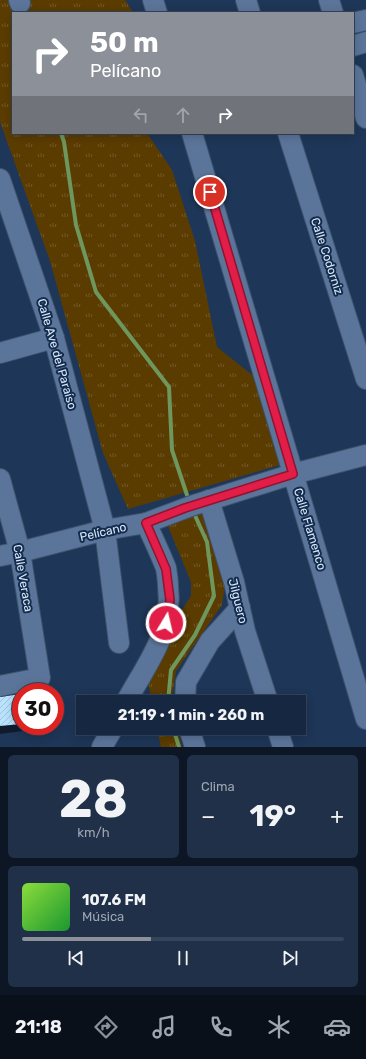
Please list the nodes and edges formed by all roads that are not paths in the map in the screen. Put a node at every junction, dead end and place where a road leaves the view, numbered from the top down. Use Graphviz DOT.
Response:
graph roads {
  1 [pos="153,0"];
  2 [pos="246,0"];
  3 [pos="329,0"];
  4 [pos="157,12"];
  5 [pos="250,12"];
  6 [pos="333,12"];
  7 [pos="366,20"];
  8 [pos="354,23"];
  9 [pos="366,42"];
  10 [pos="354,46"];
  11 [pos="354,78"];
  12 [pos="366,118"];
  13 [pos="192,134"];
  14 [pos="288,134"];
  15 [pos="0,179"];
  16 [pos="54,338"];
  17 [pos="0,353"];
  18 [pos="366,379"];
  19 [pos="366,455"];
  20 [pos="293,474"];
  21 [pos="0,479"];
  22 [pos="202,502"];
  23 [pos="146,523"];
  24 [pos="105,530"];
  25 [pos="20,552"];
  26 [pos="0,556"];
  27 [pos="240,608"];
  28 [pos="119,643"];
  29 [pos="0,686"];
  30 [pos="130,695"];
  31 [pos="185,695"];
  32 [pos="266,695"];
  33 [pos="366,719"];
  34 [pos="109,735"];
  35 [pos="191,735"];
  36 [pos="279,735"];
  37 [pos="102,747"];
  38 [pos="195,747"];
  39 [pos="283,747"];
  1 -- 4 [label="street"];
  2 -- 5 [label="street"];
  3 -- 6 [label="street"];
  7 -- 8 [label="street"];
  9 -- 10 [label="street"];
  11 -- 12 [label="street"];
  13 -- 20 [label="street, Calle Flamenco"];
  14 -- 18 [label="street, Calle Codorniz"];
  15 -- 16 [label="street, Calle Ave del Paraíso"];
  16 -- 17 [label="street"];
  16 -- 24 [label="street, Calle Ave del Paraíso"];
  19 -- 20 [label="street, Pelícano"];
  20 -- 22 [label="street, Pelícano"];
  20 -- 33 [label="street, Calle Flamenco"];
  21 -- 25 [label="street, Calle Veraca"];
  22 -- 23 [label="street, Pelícano"];
  22 -- 27 [label="street, Jilguero"];
  23 -- 24 [label="street, Pelícano"];
  23 -- 30 [label="street"];
  24 -- 25 [label="street, Pelícano"];
  24 -- 28 [label="street, Calle Ave del Paraíso"];
  25 -- 26 [label="street, Pelícano"];
  25 -- 29 [label="street, Calle Veraca"];
  27 -- 31 [label="street"];
  27 -- 32 [label="street, Jilguero"];
  34 -- 37 [label="street"];
  35 -- 38 [label="street"];
  36 -- 39 [label="street"];
}
